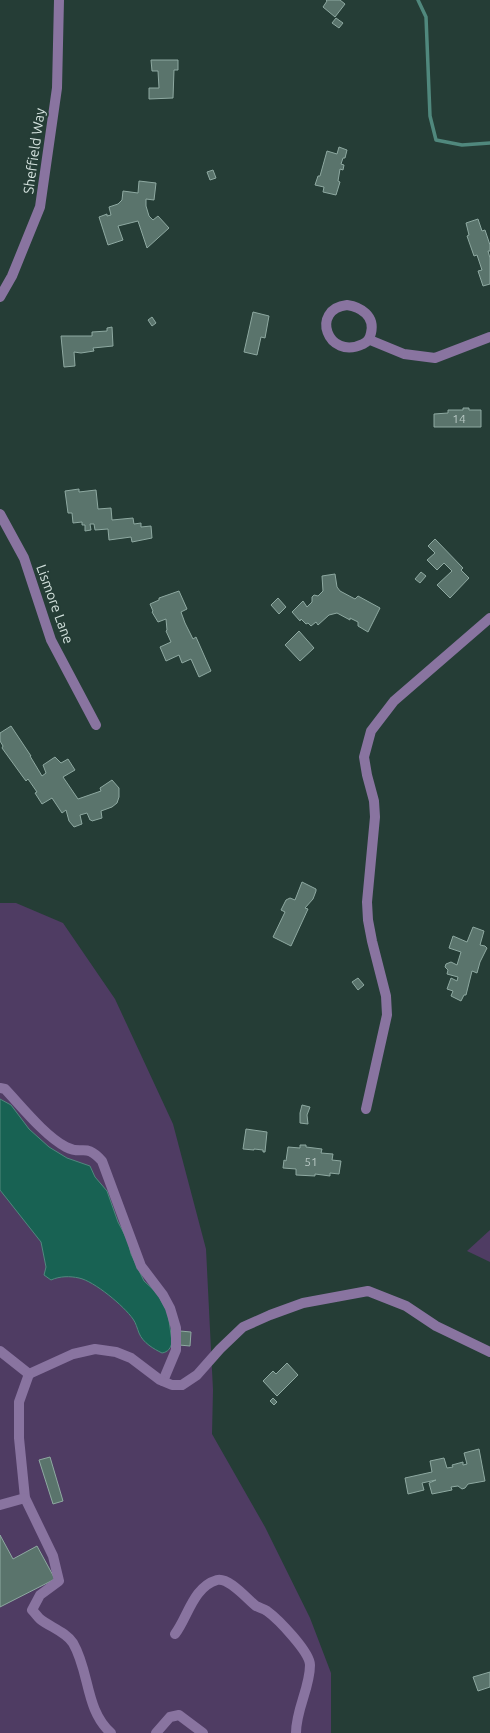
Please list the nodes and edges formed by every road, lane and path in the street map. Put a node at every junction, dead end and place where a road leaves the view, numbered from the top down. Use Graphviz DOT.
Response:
graph roads {
  1 [pos="59,0"];
  2 [pos="0,297"];
  3 [pos="490,337"];
  4 [pos="370,340"];
  5 [pos="0,514"];
  6 [pos="490,618"];
  7 [pos="96,725"];
  8 [pos="0,1088"];
  9 [pos="366,1109"];
  10 [pos="0,1351"];
  11 [pos="490,1352"];
  12 [pos="29,1374"];
  13 [pos="163,1381"];
  14 [pos="24,1498"];
  15 [pos="0,1505"];
  16 [pos="176,1634"];
  17 [pos="111,1733"];
  18 [pos="156,1733"];
  19 [pos="203,1733"];
  20 [pos="296,1733"];
  1 -- 2 [label="street, Sheffield Way"];
  3 -- 4 [label="street"];
  4 -- 4 [label="street"];
  5 -- 7 [label="street, Lismore Lane"];
  6 -- 9 [label="street"];
  8 -- 13 [label="street"];
  10 -- 12 [label="street"];
  11 -- 13 [label="street"];
  12 -- 13 [label="street"];
  12 -- 14 [label="street"];
  14 -- 15 [label="street"];
  14 -- 17 [label="street"];
  16 -- 20 [label="street"];
  18 -- 19 [label="street"];
}
